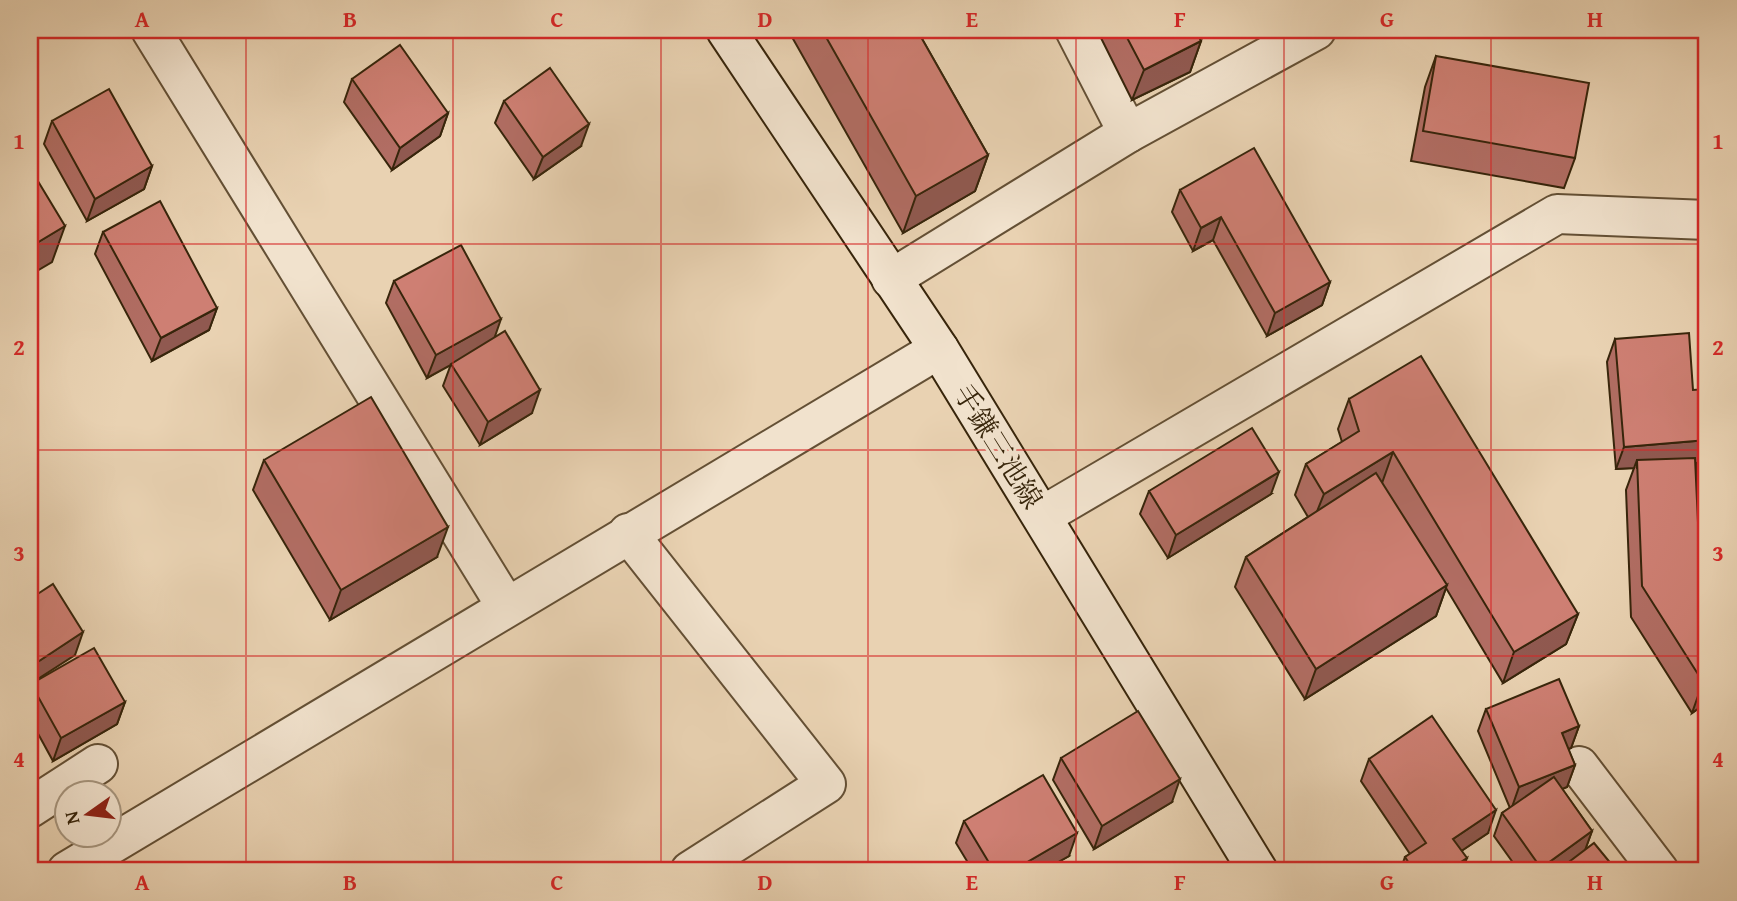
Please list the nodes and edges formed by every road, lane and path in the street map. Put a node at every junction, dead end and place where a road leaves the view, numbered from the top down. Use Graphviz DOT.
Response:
graph roads {
  1 [pos="150,30"];
  2 [pos="726,30"];
  3 [pos="1075,30"];
  4 [pos="1316,30"];
  5 [pos="1128,133"];
  6 [pos="1707,220"];
  7 [pos="891,279"];
  8 [pos="939,349"];
  9 [pos="1042,516"];
  10 [pos="628,533"];
  11 [pos="506,606"];
  12 [pos="98,764"];
  13 [pos="1579,766"];
  14 [pos="33,798"];
  15 [pos="66,871"];
  16 [pos="690,871"];
  17 [pos="1258,871"];
  18 [pos="1659,871"];
  1 -- 11 [label="street"];
  2 -- 7 [label="street, 手鎌三池線"];
  3 -- 5 [label="street"];
  4 -- 5 [label="street"];
  5 -- 7 [label="street"];
  6 -- 9 [label="street"];
  7 -- 8 [label="street, 手鎌三池線"];
  8 -- 9 [label="street, 手鎌三池線"];
  8 -- 10 [label="street"];
  9 -- 17 [label="street, 手鎌三池線"];
  10 -- 11 [label="street"];
  10 -- 16 [label="street"];
  11 -- 15 [label="street"];
  12 -- 14 [label="street"];
  13 -- 18 [label="street"];
}
